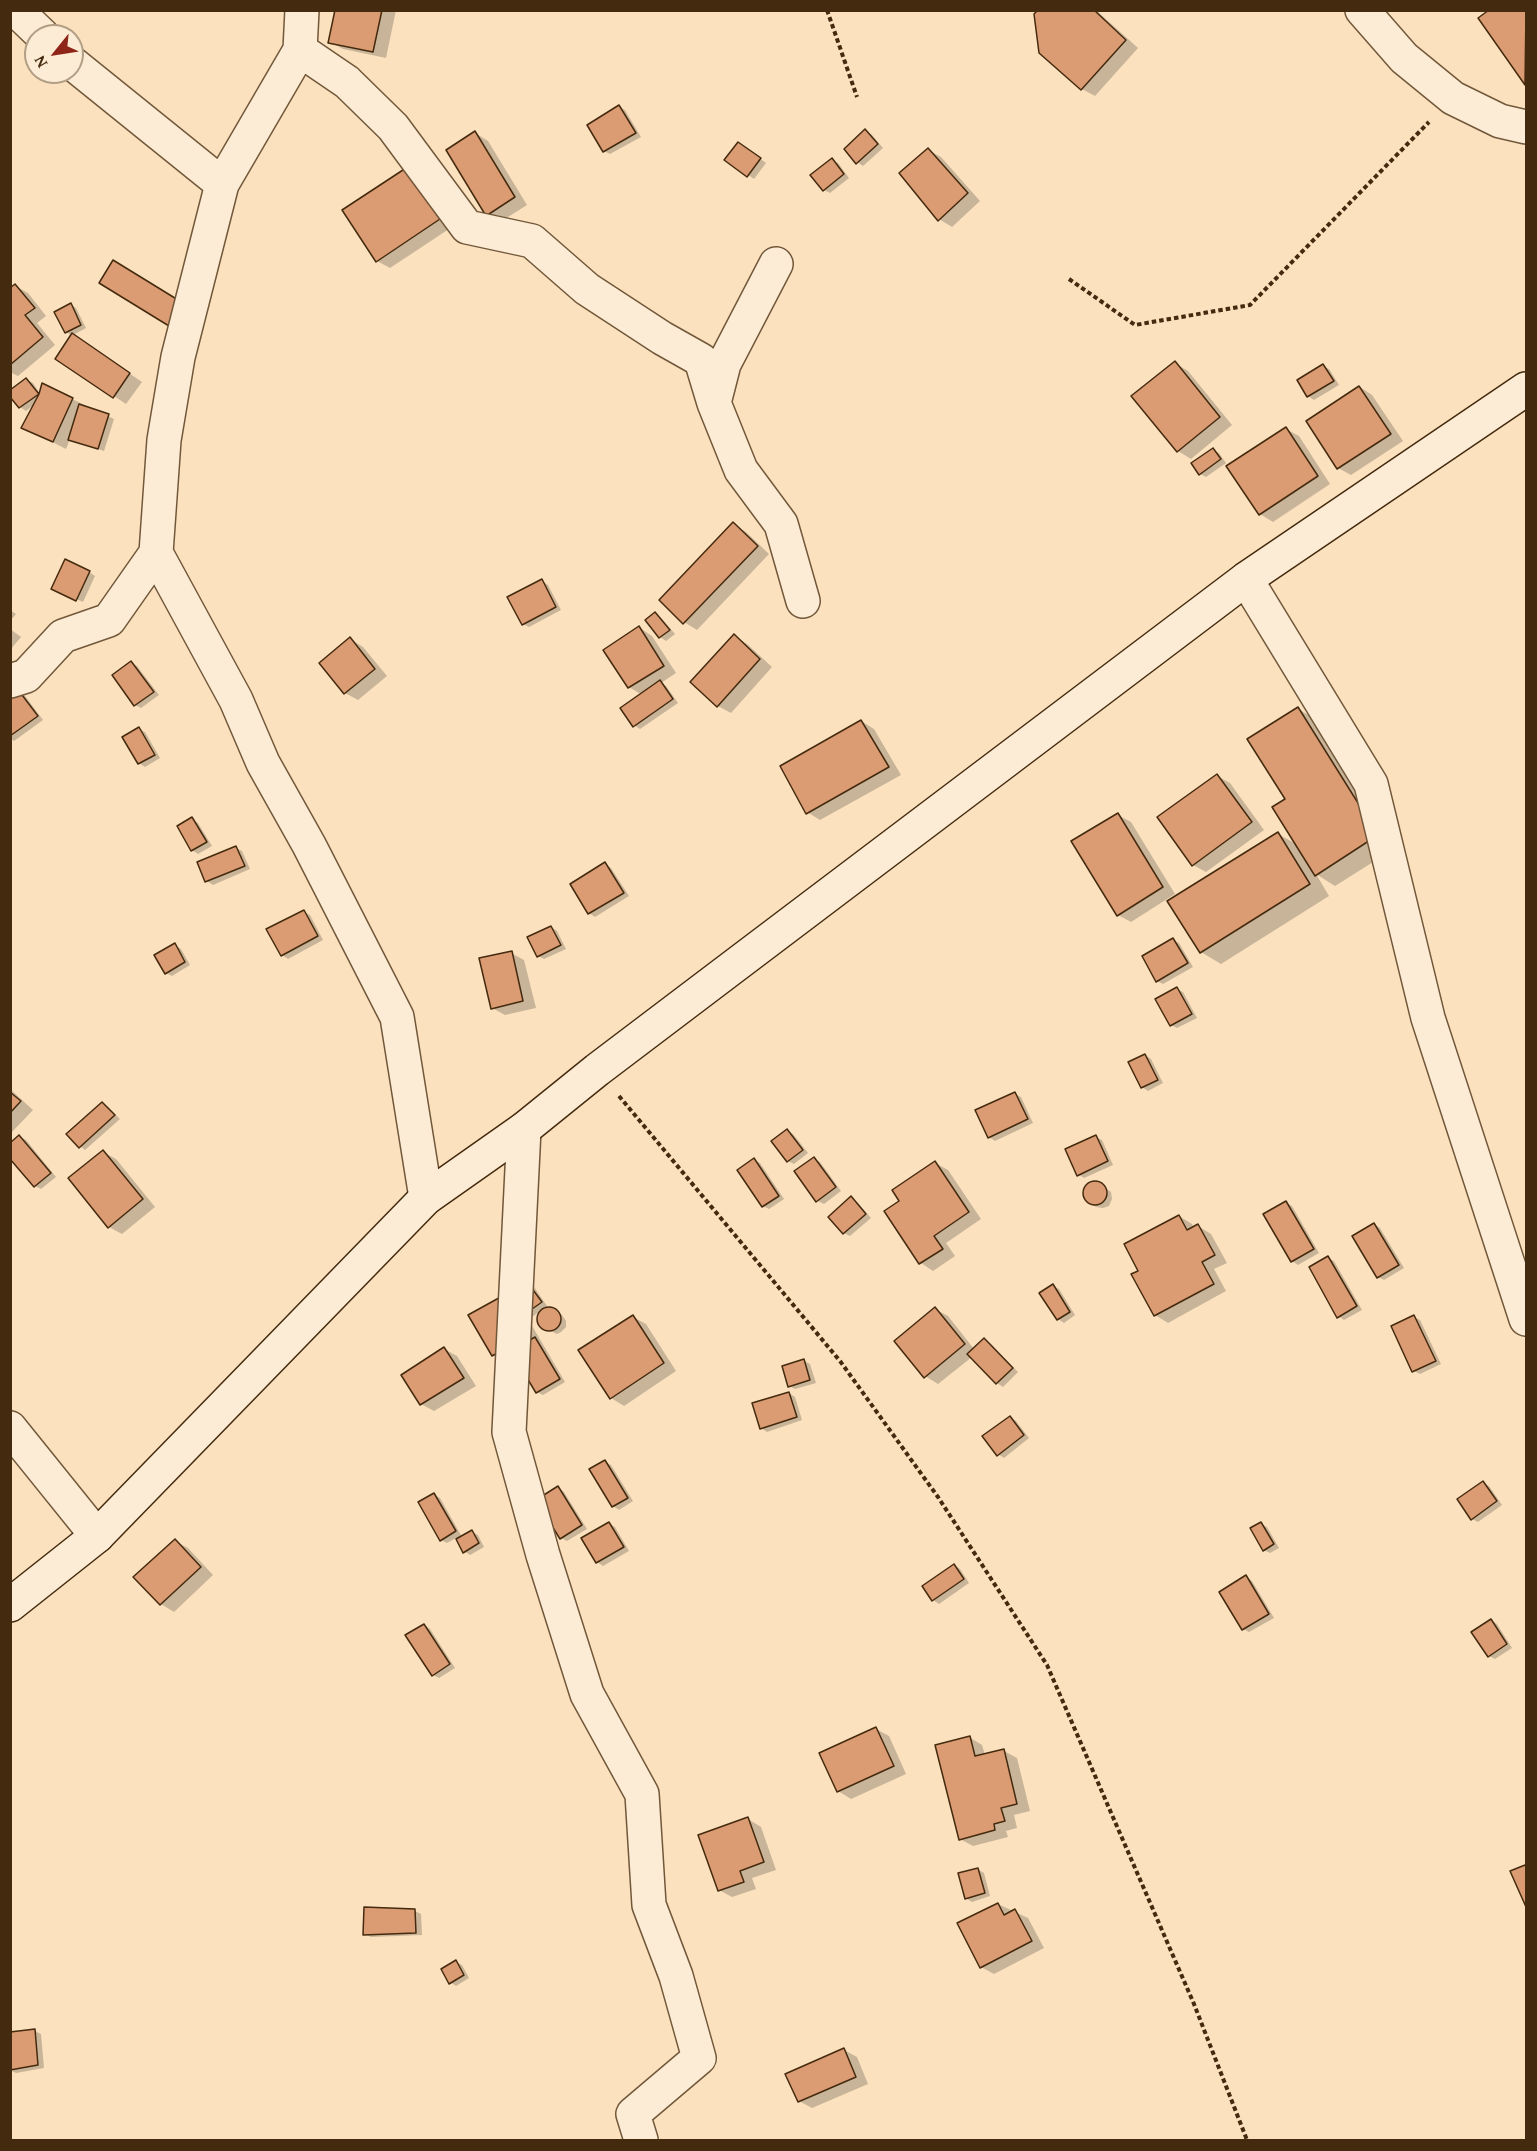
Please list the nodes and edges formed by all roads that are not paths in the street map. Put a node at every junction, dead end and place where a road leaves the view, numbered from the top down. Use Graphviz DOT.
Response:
graph roads {
  1 [pos="16,10"];
  2 [pos="302,10"];
  3 [pos="1362,10"];
  4 [pos="31,24"];
  5 [pos="300,50"];
  6 [pos="84,73"];
  7 [pos="1527,127"];
  8 [pos="222,184"];
  9 [pos="776,264"];
  10 [pos="1527,389"];
  11 [pos="714,403"];
  12 [pos="156,553"];
  13 [pos="1246,579"];
  14 [pos="803,601"];
  15 [pos="10,681"];
  16 [pos="524,1129"];
  17 [pos="426,1198"];
  18 [pos="1527,1319"];
  19 [pos="10,1428"];
  20 [pos="97,1536"];
  21 [pos="10,1605"];
  22 [pos="641,2140"];
  1 -- 4 [label="street"];
  2 -- 5 [label="street"];
  3 -- 7 [label="street"];
  5 -- 8 [label="street"];
  5 -- 11 [label="street"];
  6 -- 8 [label="street"];
  8 -- 12 [label="street"];
  9 -- 11 [label="street"];
  10 -- 13 [label="street"];
  11 -- 14 [label="street"];
  12 -- 15 [label="street"];
  12 -- 17 [label="street"];
  13 -- 16 [label="street"];
  13 -- 18 [label="street"];
  16 -- 17 [label="street"];
  16 -- 22 [label="street"];
  17 -- 20 [label="street"];
  19 -- 20 [label="street"];
  20 -- 21 [label="street"];
}
